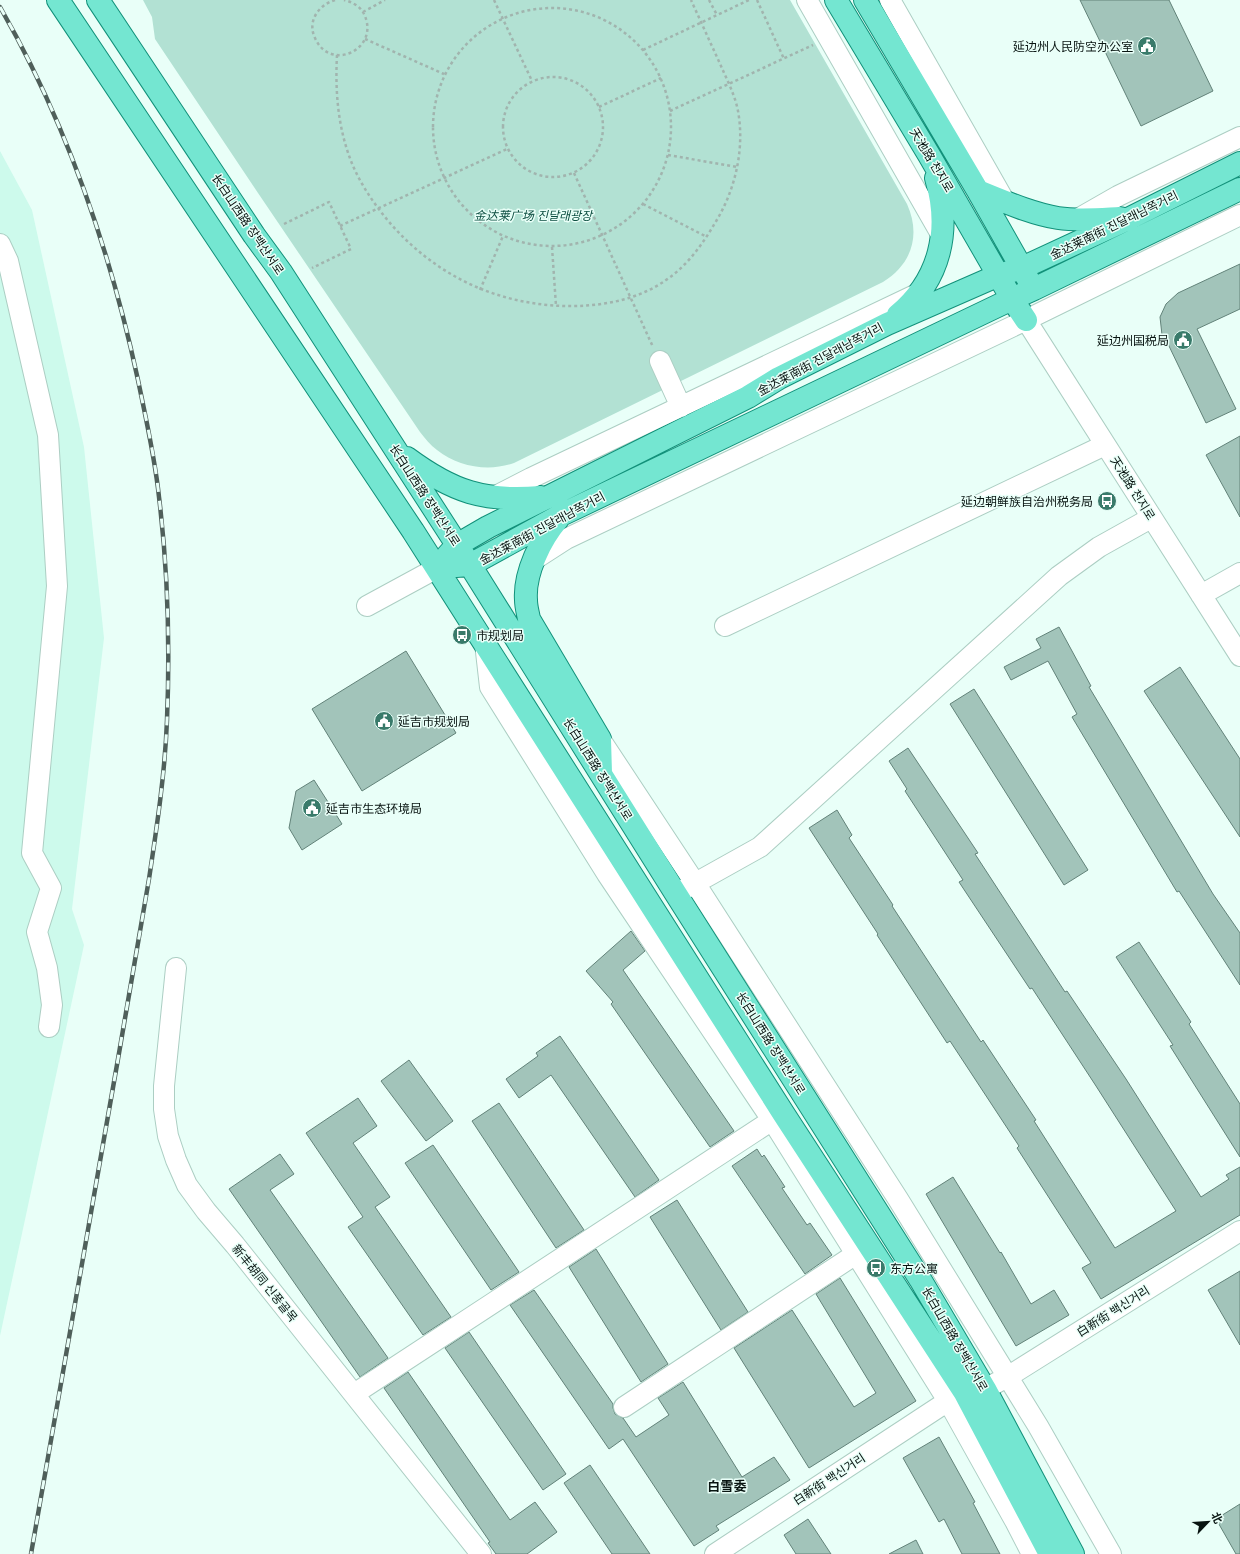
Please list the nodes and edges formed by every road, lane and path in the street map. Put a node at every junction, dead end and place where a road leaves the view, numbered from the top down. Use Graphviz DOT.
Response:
graph roads {
  1 [pos="58,0"];
  2 [pos="98,0"];
  3 [pos="335,0"];
  4 [pos="344,0"];
  5 [pos="385,0"];
  6 [pos="494,0"];
  7 [pos="691,0"];
  8 [pos="710,0"];
  9 [pos="749,0"];
  10 [pos="757,0"];
  11 [pos="807,0"];
  12 [pos="836,0"];
  13 [pos="865,0"];
  14 [pos="890,0"];
  15 [pos="325,2"];
  16 [pos="363,12"];
  17 [pos="717,16"];
  18 [pos="502,18"];
  19 [pos="702,23"];
  20 [pos="365,40"];
  21 [pos="818,43"];
  22 [pos="643,50"];
  23 [pos="337,55"];
  24 [pos="784,59"];
  25 [pos="444,74"];
  26 [pos="661,78"];
  27 [pos="532,81"];
  28 [pos="729,84"];
  29 [pos="599,107"];
  30 [pos="670,111"];
  31 [pos="1240,136"];
  32 [pos="507,149"];
  33 [pos="668,155"];
  34 [pos="930,156"];
  35 [pos="1240,163"];
  36 [pos="737,167"];
  37 [pos="574,173"];
  38 [pos="445,178"];
  39 [pos="1240,189"];
  40 [pos="978,191"];
  41 [pos="1005,202"];
  42 [pos="643,204"];
  43 [pos="378,208"];
  44 [pos="1240,215"];
  45 [pos="1130,218"];
  46 [pos="1076,220"];
  47 [pos="284,224"];
  48 [pos="340,226"];
  49 [pos="603,235"];
  50 [pos="503,236"];
  51 [pos="942,236"];
  52 [pos="707,237"];
  53 [pos="0,244"];
  54 [pos="552,247"];
  55 [pos="312,268"];
  56 [pos="1022,268"];
  57 [pos="999,275"];
  58 [pos="480,290"];
  59 [pos="1034,290"];
  60 [pos="918,293"];
  61 [pos="630,297"];
  62 [pos="1012,299"];
  63 [pos="556,306"];
  64 [pos="1026,320"];
  65 [pos="887,324"];
  66 [pos="660,361"];
  67 [pos="681,407"];
  68 [pos="1106,445"];
  69 [pos="397,451"];
  70 [pos="371,468"];
  71 [pos="550,496"];
  72 [pos="494,497"];
  73 [pos="561,515"];
  74 [pos="1151,518"];
  75 [pos="457,545"];
  76 [pos="535,559"];
  77 [pos="470,565"];
  78 [pos="437,568"];
  79 [pos="1240,573"];
  80 [pos="1201,595"];
  81 [pos="367,606"];
  82 [pos="725,626"];
  83 [pos="1240,656"];
  84 [pos="600,739"];
  85 [pos="601,773"];
  86 [pos="695,883"];
  87 [pos="676,894"];
  88 [pos="176,968"];
  89 [pos="49,1027"];
  90 [pos="778,1117"];
  91 [pos="1240,1231"];
  92 [pos="856,1254"];
  93 [pos="1008,1376"];
  94 [pos="354,1394"];
  95 [pos="966,1394"];
  96 [pos="624,1407"];
  97 [pos="480,1554"];
  98 [pos="715,1554"];
  99 [pos="1032,1554"];
  100 [pos="1050,1554"];
  101 [pos="1073,1554"];
  102 [pos="1111,1554"];
  1 -- 70 [label="main road, 长白山西路 장백산서로"];
  2 -- 69 [label="main road, 长白山西路 장백산서로"];
  3 -- 15 [label="path"];
  4 -- 16 [label="path"];
  5 -- 16 [label="path"];
  6 -- 18 [label="path"];
  7 -- 19 [label="path"];
  8 -- 17 [label="path"];
  9 -- 17 [label="path"];
  10 -- 24 [label="path"];
  11 -- 51 [label="street"];
  12 -- 34 [label="main road, 天池路 천지로"];
  13 -- 40 [label="main road, 天池路 천지로"];
  14 -- 41 [label="street"];
  15 -- 23 [label="path"];
  16 -- 20 [label="path"];
  17 -- 19 [label="path"];
  18 -- 22 [label="path"];
  18 -- 25 [label="path"];
  18 -- 27 [label="path"];
  19 -- 22 [label="path"];
  19 -- 28 [label="path"];
  20 -- 23 [label="path"];
  20 -- 25 [label="path"];
  21 -- 24 [label="path"];
  22 -- 26 [label="path"];
  23 -- 43 [label="path"];
  24 -- 28 [label="path"];
  25 -- 38 [label="path"];
  26 -- 29 [label="path"];
  26 -- 30 [label="path"];
  27 -- 29 [label="path"];
  27 -- 32 [label="path"];
  28 -- 30 [label="path"];
  28 -- 36 [label="path"];
  29 -- 37 [label="path"];
  30 -- 33 [label="path"];
  31 -- 46 [label="street, 金达莱南街 진달래남쪽거리"];
  32 -- 37 [label="path"];
  32 -- 38 [label="path"];
  33 -- 36 [label="path"];
  33 -- 42 [label="path"];
  34 -- 51 [label="main road"];
  34 -- 57 [label="main road, 天池路 천지로"];
  35 -- 45 [label="main road, 金达莱南街 진달래남쪽거리"];
  36 -- 52 [label="path"];
  37 -- 49 [label="path"];
  38 -- 43 [label="path"];
  38 -- 50 [label="path"];
  39 -- 59 [label="main road, 金达莱南街 진달래남쪽거리"];
  40 -- 41 [label="main road"];
  40 -- 56 [label="main road, 天池路 천지로"];
  41 -- 46 [label="main road"];
  42 -- 49 [label="path"];
  42 -- 52 [label="path"];
  43 -- 48 [label="path"];
  43 -- 58 [label="path"];
  44 -- 64 [label="street, 金达莱南街 진달래남쪽거리"];
  45 -- 46 [label="main road"];
  45 -- 56 [label="main road, 金达莱南街 진달래남쪽거리"];
  47 -- 48 [label="path"];
  48 -- 55 [label="path"];
  49 -- 54 [label="path"];
  49 -- 61 [label="path"];
  50 -- 54 [label="path"];
  50 -- 58 [label="path"];
  51 -- 60 [label="main road"];
  52 -- 61 [label="path"];
  53 -- 89 [label="street"];
  54 -- 63 [label="path"];
  56 -- 57 [label="main road, 金达莱南街 진달래남쪽거리"];
  56 -- 59 [label="main road, 天池路 천지로"];
  57 -- 62 [label="main road, 天池路 천지로"];
  57 -- 65 [label="main road, 金达莱南街 진달래남쪽거리"];
  58 -- 63 [label="path"];
  59 -- 62 [label="main road, 金达莱南街 진달래남쪽거리"];
  59 -- 64 [label="main road"];
  60 -- 65 [label="main road"];
  60 -- 67 [label="street, 金达莱南街 진달래남쪽거리"];
  61 -- 63 [label="path"];
  61 -- 66 [label="path"];
  62 -- 64 [label="main road, 天池路 천지로"];
  62 -- 73 [label="main road, 金达莱南街 진달래남쪽거리"];
  64 -- 68 [label="street, 天池路 천지로"];
  64 -- 76 [label="street, 金达莱南街 진달래남쪽거리"];
  65 -- 71 [label="main road, 金达莱南街 진달래남쪽거리"];
  66 -- 67 [label="street"];
  67 -- 72 [label="street, 金达莱南街 진달래남쪽거리"];
  68 -- 74 [label="street, 天池路 천지로"];
  68 -- 82 [label="street"];
  69 -- 70 [label="main road"];
  69 -- 72 [label="main road"];
  69 -- 75 [label="main road, 长白山西路 장백산서로"];
  70 -- 78 [label="main road, 长白山西路 장백산서로"];
  71 -- 72 [label="main road"];
  71 -- 75 [label="main road, 金达莱南街 진달래남쪽거리"];
  73 -- 76 [label="main road"];
  73 -- 77 [label="main road, 金达莱南街 진달래남쪽거리"];
  74 -- 80 [label="street, 天池路 천지로"];
  74 -- 86 [label="street"];
  75 -- 77 [label="main road, 长白山西路 장백산서로"];
  75 -- 78 [label="main road, 金达莱南街 진달래남쪽거리"];
  76 -- 84 [label="main road"];
  77 -- 78 [label="main road, 金达莱南街 진달래남쪽거리"];
  77 -- 85 [label="main road, 长白山西路 장백산서로"];
  78 -- 81 [label="street"];
  78 -- 90 [label="main road, 长白山西路 장백산서로"];
  79 -- 80 [label="street"];
  80 -- 83 [label="street, 天池路 천지로"];
  84 -- 85 [label="main road"];
  84 -- 86 [label="street, 长白山西路 장백산서로"];
  85 -- 87 [label="main road, 长白山西路 장백산서로"];
  86 -- 87 [label="street"];
  86 -- 93 [label="street, 长白山西路 장백산서로"];
  87 -- 95 [label="main road, 长白山西路 장백산서로"];
  88 -- 94 [label="street, 新丰胡同 신풍골목"];
  90 -- 92 [label="street, 长白山西路 장백산서로"];
  90 -- 94 [label="street"];
  90 -- 95 [label="main road, 长白山西路 장백산서로"];
  91 -- 93 [label="street, 白新街 백신거리"];
  92 -- 95 [label="street, 长白山西路 장백산서로"];
  92 -- 96 [label="street"];
  93 -- 95 [label="street, 白新街 백신거리"];
  93 -- 102 [label="street, 长白山西路 장백산서로"];
  94 -- 97 [label="street, 新丰胡同 신풍골목"];
  95 -- 98 [label="street, 白新街 백신거리"];
  95 -- 99 [label="street, 长白山西路 장백산서로"];
  95 -- 100 [label="main road, 长白山西路 장백산서로"];
  95 -- 101 [label="main road, 长白山西路 장백산서로"];
}
